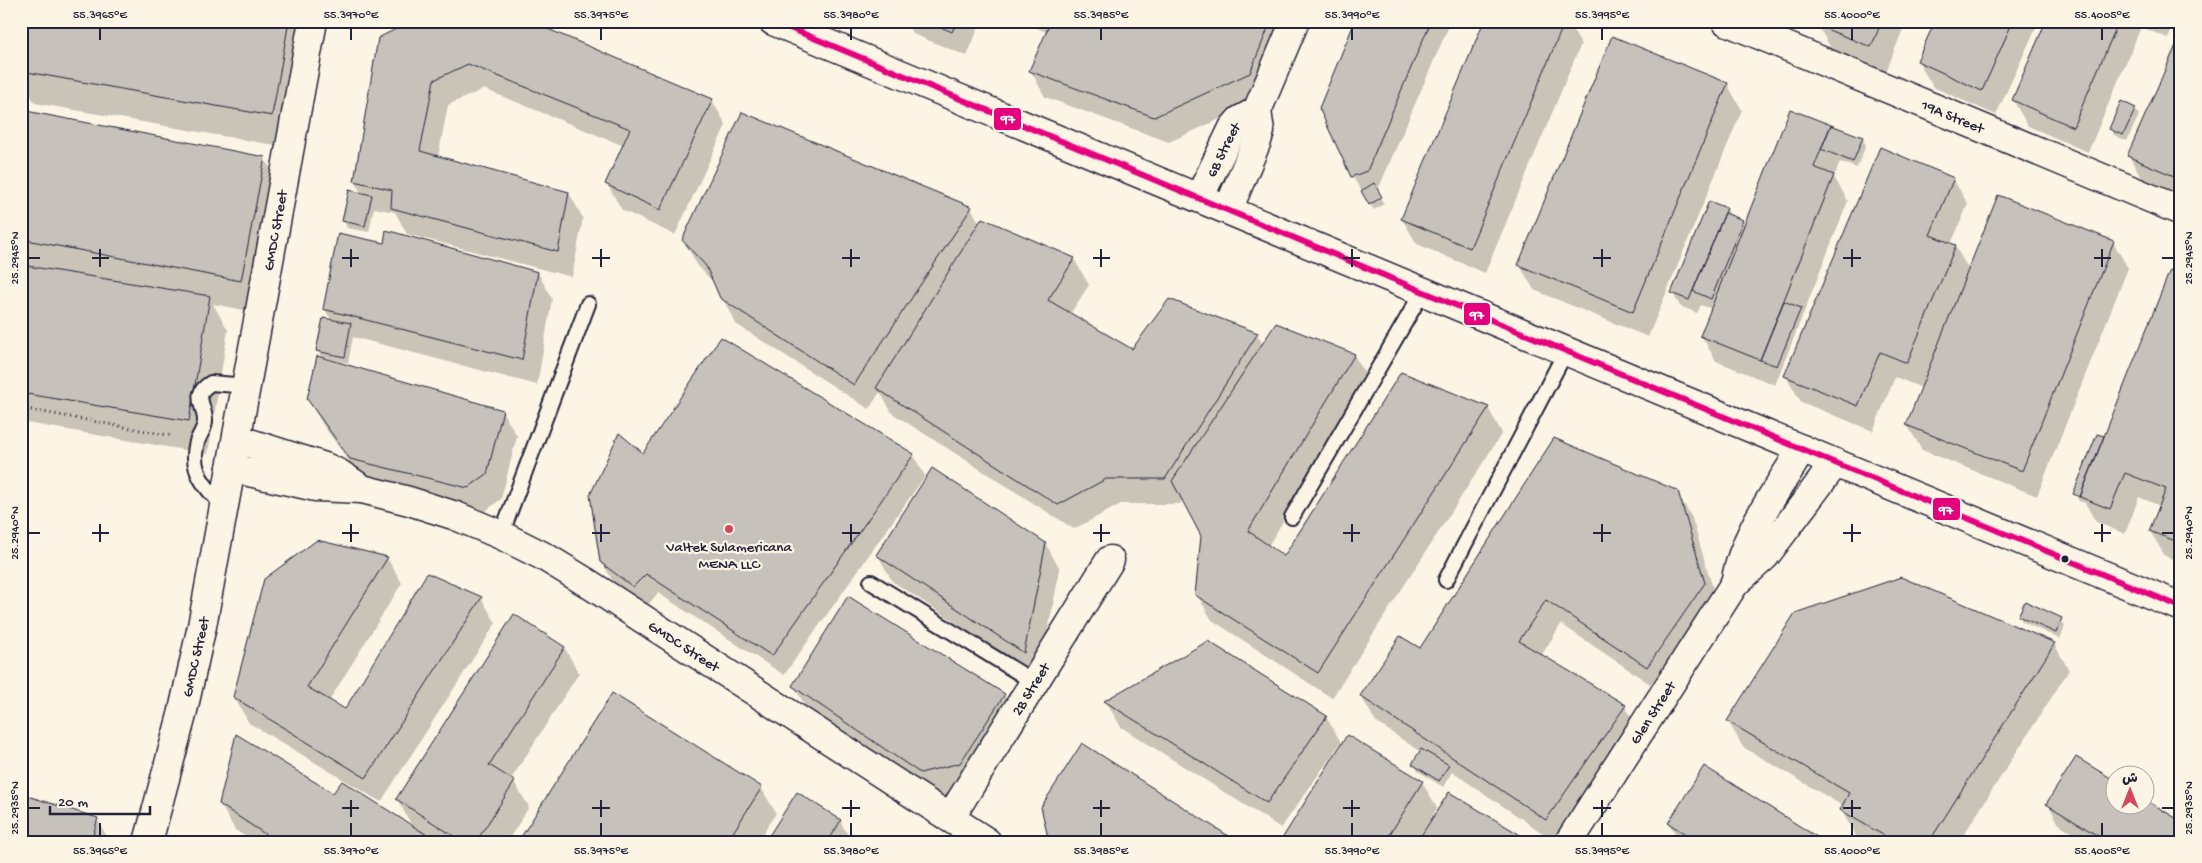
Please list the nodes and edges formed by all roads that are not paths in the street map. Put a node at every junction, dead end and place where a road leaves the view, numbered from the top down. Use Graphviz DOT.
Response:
graph roads {
  1 [pos="313,21"];
  2 [pos="773,21"];
  3 [pos="1295,21"];
  4 [pos="1726,21"];
  5 [pos="1257,112"];
  6 [pos="1200,198"];
  7 [pos="1228,210"];
  8 [pos="2181,211"];
  9 [pos="1423,292"];
  10 [pos="588,304"];
  11 [pos="1566,351"];
  12 [pos="247,386"];
  13 [pos="237,439"];
  14 [pos="1802,449"];
  15 [pos="1834,463"];
  16 [pos="231,468"];
  17 [pos="362,489"];
  18 [pos="224,506"];
  19 [pos="1292,517"];
  20 [pos="501,535"];
  21 [pos="1110,560"];
  22 [pos="1446,580"];
  23 [pos="871,582"];
  24 [pos="1735,583"];
  25 [pos="2181,607"];
  26 [pos="1034,682"];
  27 [pos="950,818"];
  28 [pos="148,842"];
  29 [pos="987,842"];
  30 [pos="1569,842"];
  1 -- 12 [label="street, GMDC Street"];
  2 -- 6 [label="street"];
  3 -- 5 [label="street, 6B Street"];
  4 -- 8 [label="street, 19A Street"];
  5 -- 6 [label="street, 6B Street"];
  5 -- 7 [label="street, 6B Street"];
  6 -- 7 [label="street"];
  7 -- 9 [label="street"];
  9 -- 11 [label="street"];
  9 -- 19 [label="lane"];
  10 -- 20 [label="lane"];
  11 -- 14 [label="street"];
  11 -- 22 [label="lane"];
  12 -- 13 [label="street, GMDC Street"];
  12 -- 18 [label="lane"];
  13 -- 16 [label="street, GMDC Street"];
  13 -- 17 [label="street, GMDC Street"];
  14 -- 15 [label="street"];
  14 -- 24 [label="street, Glen Street"];
  15 -- 24 [label="street, Glen Street"];
  15 -- 25 [label="street"];
  16 -- 17 [label="street, GMDC Street"];
  16 -- 18 [label="street, GMDC Street"];
  17 -- 20 [label="street, GMDC Street"];
  18 -- 28 [label="street, GMDC Street"];
  20 -- 27 [label="street, GMDC Street"];
  21 -- 26 [label="street, 2B Street"];
  23 -- 26 [label="lane"];
  24 -- 30 [label="street, Glen Street"];
  26 -- 27 [label="street, 2B Street"];
  27 -- 29 [label="street, GMDC Street"];
}
